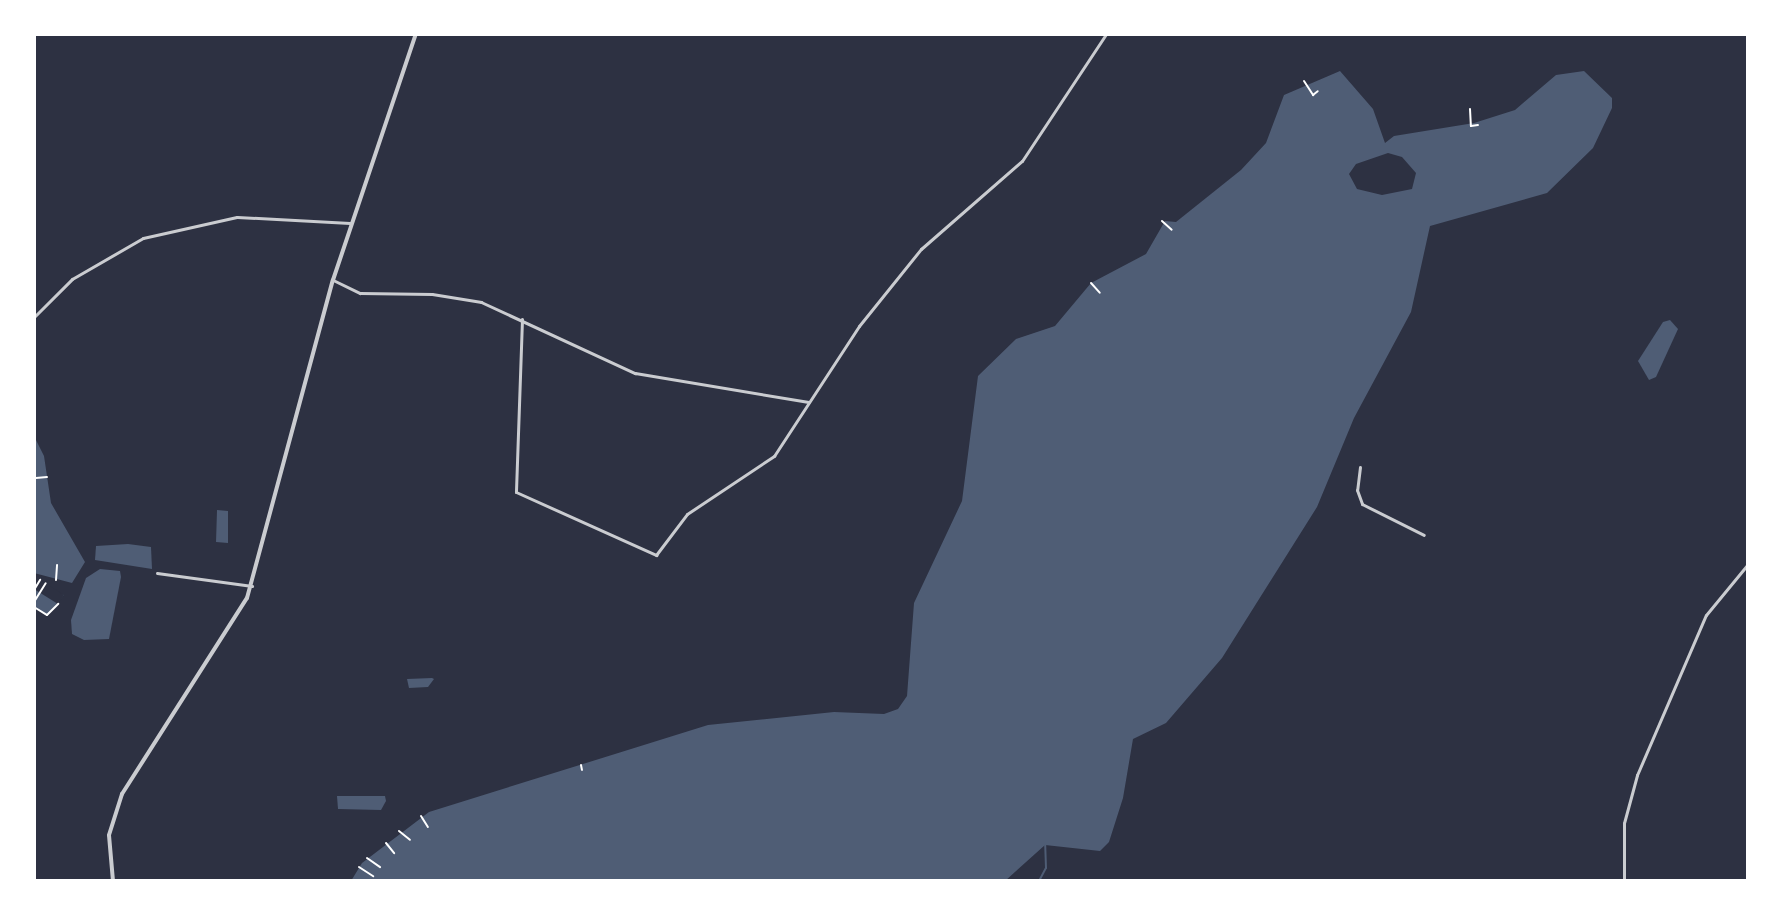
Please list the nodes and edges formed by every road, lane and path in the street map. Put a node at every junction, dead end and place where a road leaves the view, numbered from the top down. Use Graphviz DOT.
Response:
graph roads {
  1 [pos="416,34"];
  2 [pos="1106,34"];
  3 [pos="1304,81"];
  4 [pos="1318,91"];
  5 [pos="1470,109"];
  6 [pos="1478,125"];
  7 [pos="1162,221"];
  8 [pos="350,223"];
  9 [pos="1172,230"];
  10 [pos="333,280"];
  11 [pos="1091,283"];
  12 [pos="1100,293"];
  13 [pos="34,317"];
  14 [pos="522,319"];
  15 [pos="809,402"];
  16 [pos="1360,467"];
  17 [pos="47,477"];
  18 [pos="36,478"];
  19 [pos="1424,535"];
  20 [pos="1748,564"];
  21 [pos="57,565"];
  22 [pos="157,573"];
  23 [pos="40,580"];
  24 [pos="56,580"];
  25 [pos="46,583"];
  26 [pos="252,586"];
  27 [pos="34,590"];
  28 [pos="34,602"];
  29 [pos="58,604"];
  30 [pos="34,607"];
  31 [pos="581,765"];
  32 [pos="582,770"];
  33 [pos="421,816"];
  34 [pos="428,827"];
  35 [pos="399,831"];
  36 [pos="410,840"];
  37 [pos="386,843"];
  38 [pos="394,853"];
  39 [pos="367,858"];
  40 [pos="359,867"];
  41 [pos="380,867"];
  42 [pos="373,876"];
  43 [pos="113,881"];
  44 [pos="1624,881"];
  1 -- 8 [label="street"];
  2 -- 15 [label="street"];
  3 -- 4 [label="path"];
  5 -- 6 [label="path"];
  7 -- 9 [label="path"];
  8 -- 10 [label="street"];
  8 -- 13 [label="street"];
  10 -- 14 [label="street"];
  10 -- 26 [label="street"];
  11 -- 12 [label="path"];
  14 -- 15 [label="street"];
  14 -- 15 [label="street"];
  16 -- 19 [label="street"];
  17 -- 18 [label="path"];
  20 -- 44 [label="street"];
  21 -- 24 [label="path"];
  22 -- 26 [label="street"];
  23 -- 27 [label="path"];
  25 -- 28 [label="path"];
  26 -- 43 [label="street"];
  29 -- 30 [label="path"];
  31 -- 32 [label="path"];
  33 -- 34 [label="path"];
  35 -- 36 [label="path"];
  37 -- 38 [label="path"];
  39 -- 41 [label="path"];
  40 -- 42 [label="path"];
}
